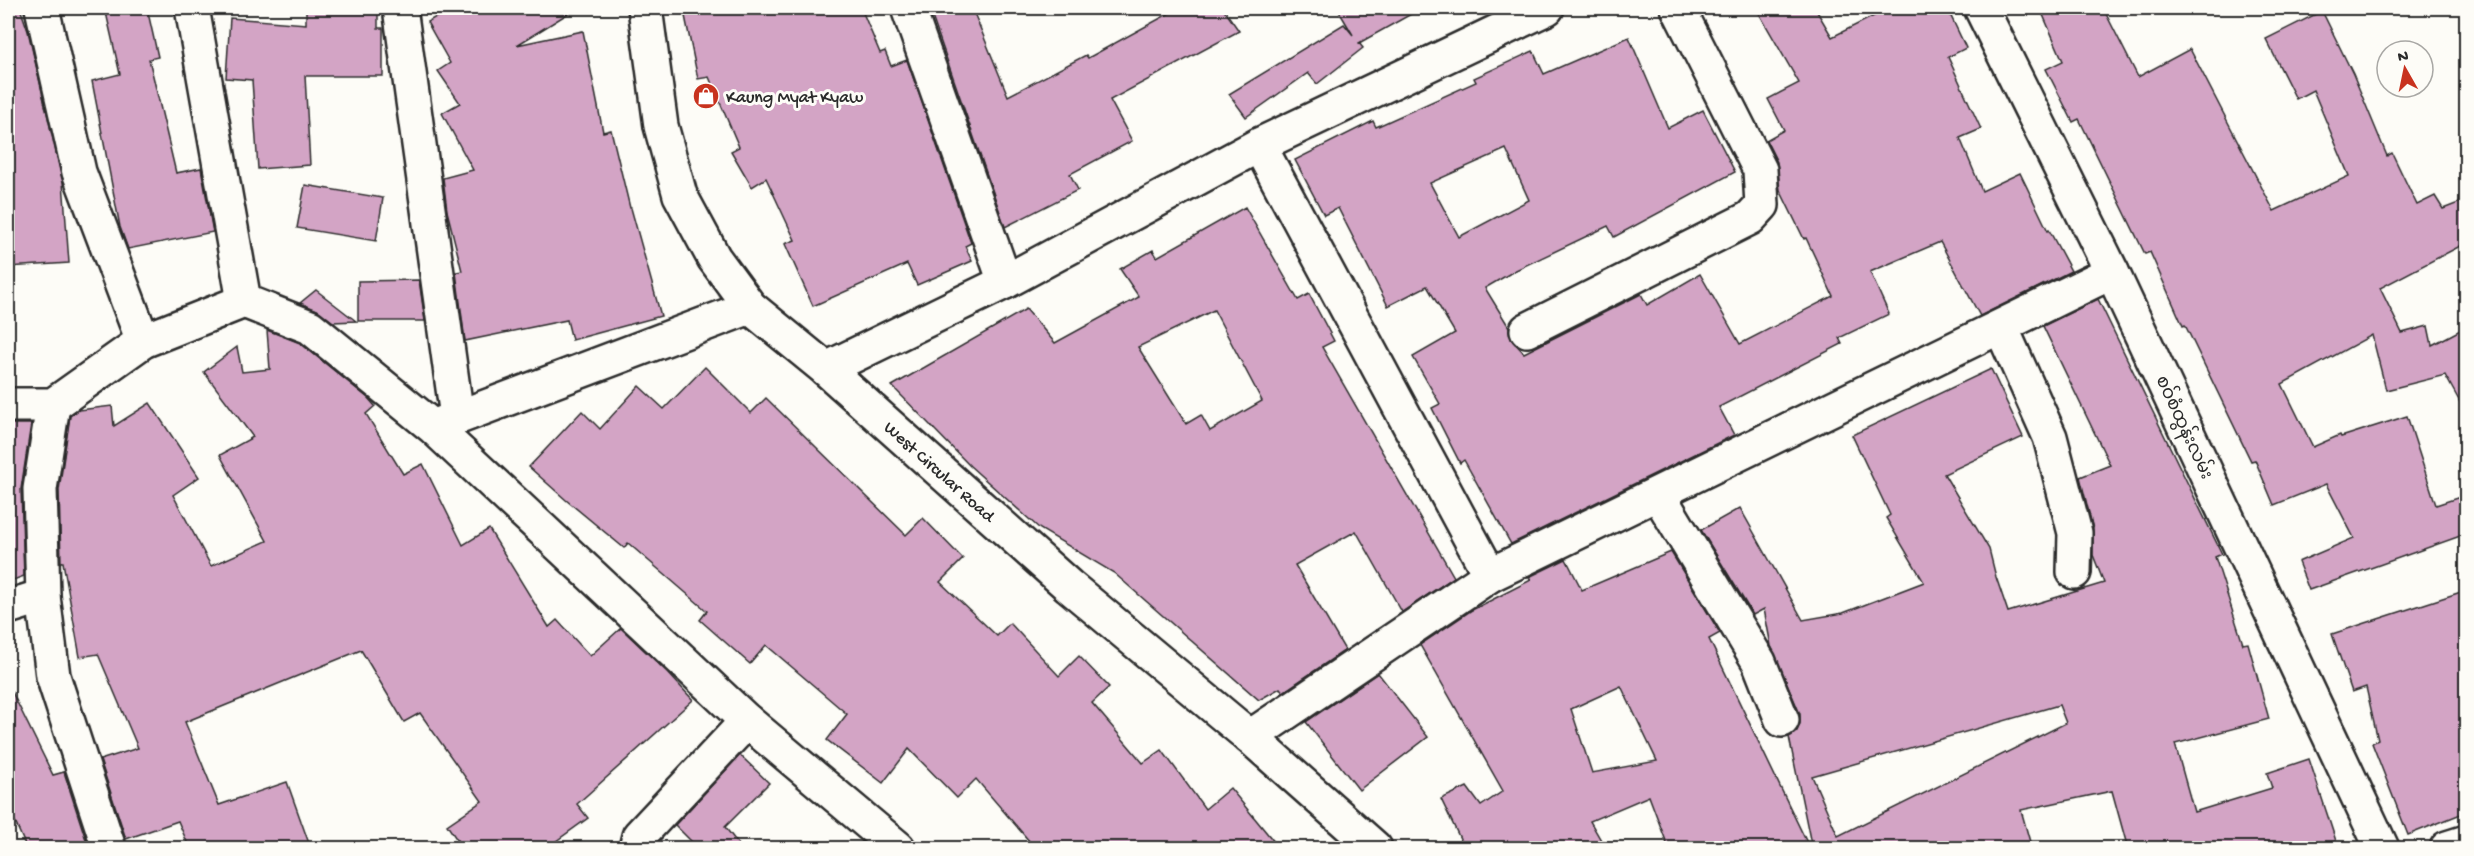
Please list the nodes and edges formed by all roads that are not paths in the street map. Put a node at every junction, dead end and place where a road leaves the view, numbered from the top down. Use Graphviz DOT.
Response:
graph roads {
  1 [pos="42,8"];
  2 [pos="192,8"];
  3 [pos="400,8"];
  4 [pos="645,8"];
  5 [pos="908,8"];
  6 [pos="1547,8"];
  7 [pos="1678,8"];
  8 [pos="1981,8"];
  9 [pos="1259,145"];
  10 [pos="2112,272"];
  11 [pos="1005,282"];
  12 [pos="243,301"];
  13 [pos="750,307"];
  14 [pos="2001,327"];
  15 [pos="1527,330"];
  16 [pos="143,341"];
  17 [pos="826,369"];
  18 [pos="8,405"];
  19 [pos="53,405"];
  20 [pos="445,422"];
  21 [pos="1658,494"];
  22 [pos="2074,572"];
  23 [pos="1490,575"];
  24 [pos="43,596"];
  25 [pos="8,607"];
  26 [pos="1782,720"];
  27 [pos="747,721"];
  28 [pos="1250,737"];
  29 [pos="2466,842"];
  30 [pos="109,849"];
  31 [pos="636,849"];
  32 [pos="898,849"];
  33 [pos="1375,849"];
  34 [pos="2382,849"];
  35 [pos="2446,849"];
  1 -- 16 [label="street"];
  2 -- 12 [label="street"];
  3 -- 20 [label="street"];
  4 -- 13 [label="street, West Circular Road"];
  5 -- 11 [label="street"];
  6 -- 9 [label="street"];
  7 -- 15 [label="street"];
  8 -- 10 [label="street, စဝ်စံထွန်းလမ်း"];
  9 -- 11 [label="street"];
  9 -- 23 [label="street"];
  10 -- 14 [label="street"];
  10 -- 34 [label="street, စဝ်စံထွန်းလမ်း"];
  11 -- 17 [label="street"];
  12 -- 16 [label="street"];
  12 -- 20 [label="street"];
  13 -- 17 [label="street, West Circular Road"];
  13 -- 20 [label="street"];
  14 -- 21 [label="street"];
  14 -- 22 [label="street"];
  16 -- 19 [label="street"];
  17 -- 28 [label="street, West Circular Road"];
  18 -- 19 [label="street"];
  19 -- 24 [label="street"];
  20 -- 27 [label="street"];
  21 -- 23 [label="street"];
  21 -- 26 [label="street"];
  23 -- 28 [label="street"];
  24 -- 25 [label="street"];
  24 -- 30 [label="street"];
  27 -- 31 [label="street"];
  27 -- 32 [label="street"];
  28 -- 33 [label="street, West Circular Road"];
  29 -- 35 [label="street"];
}
